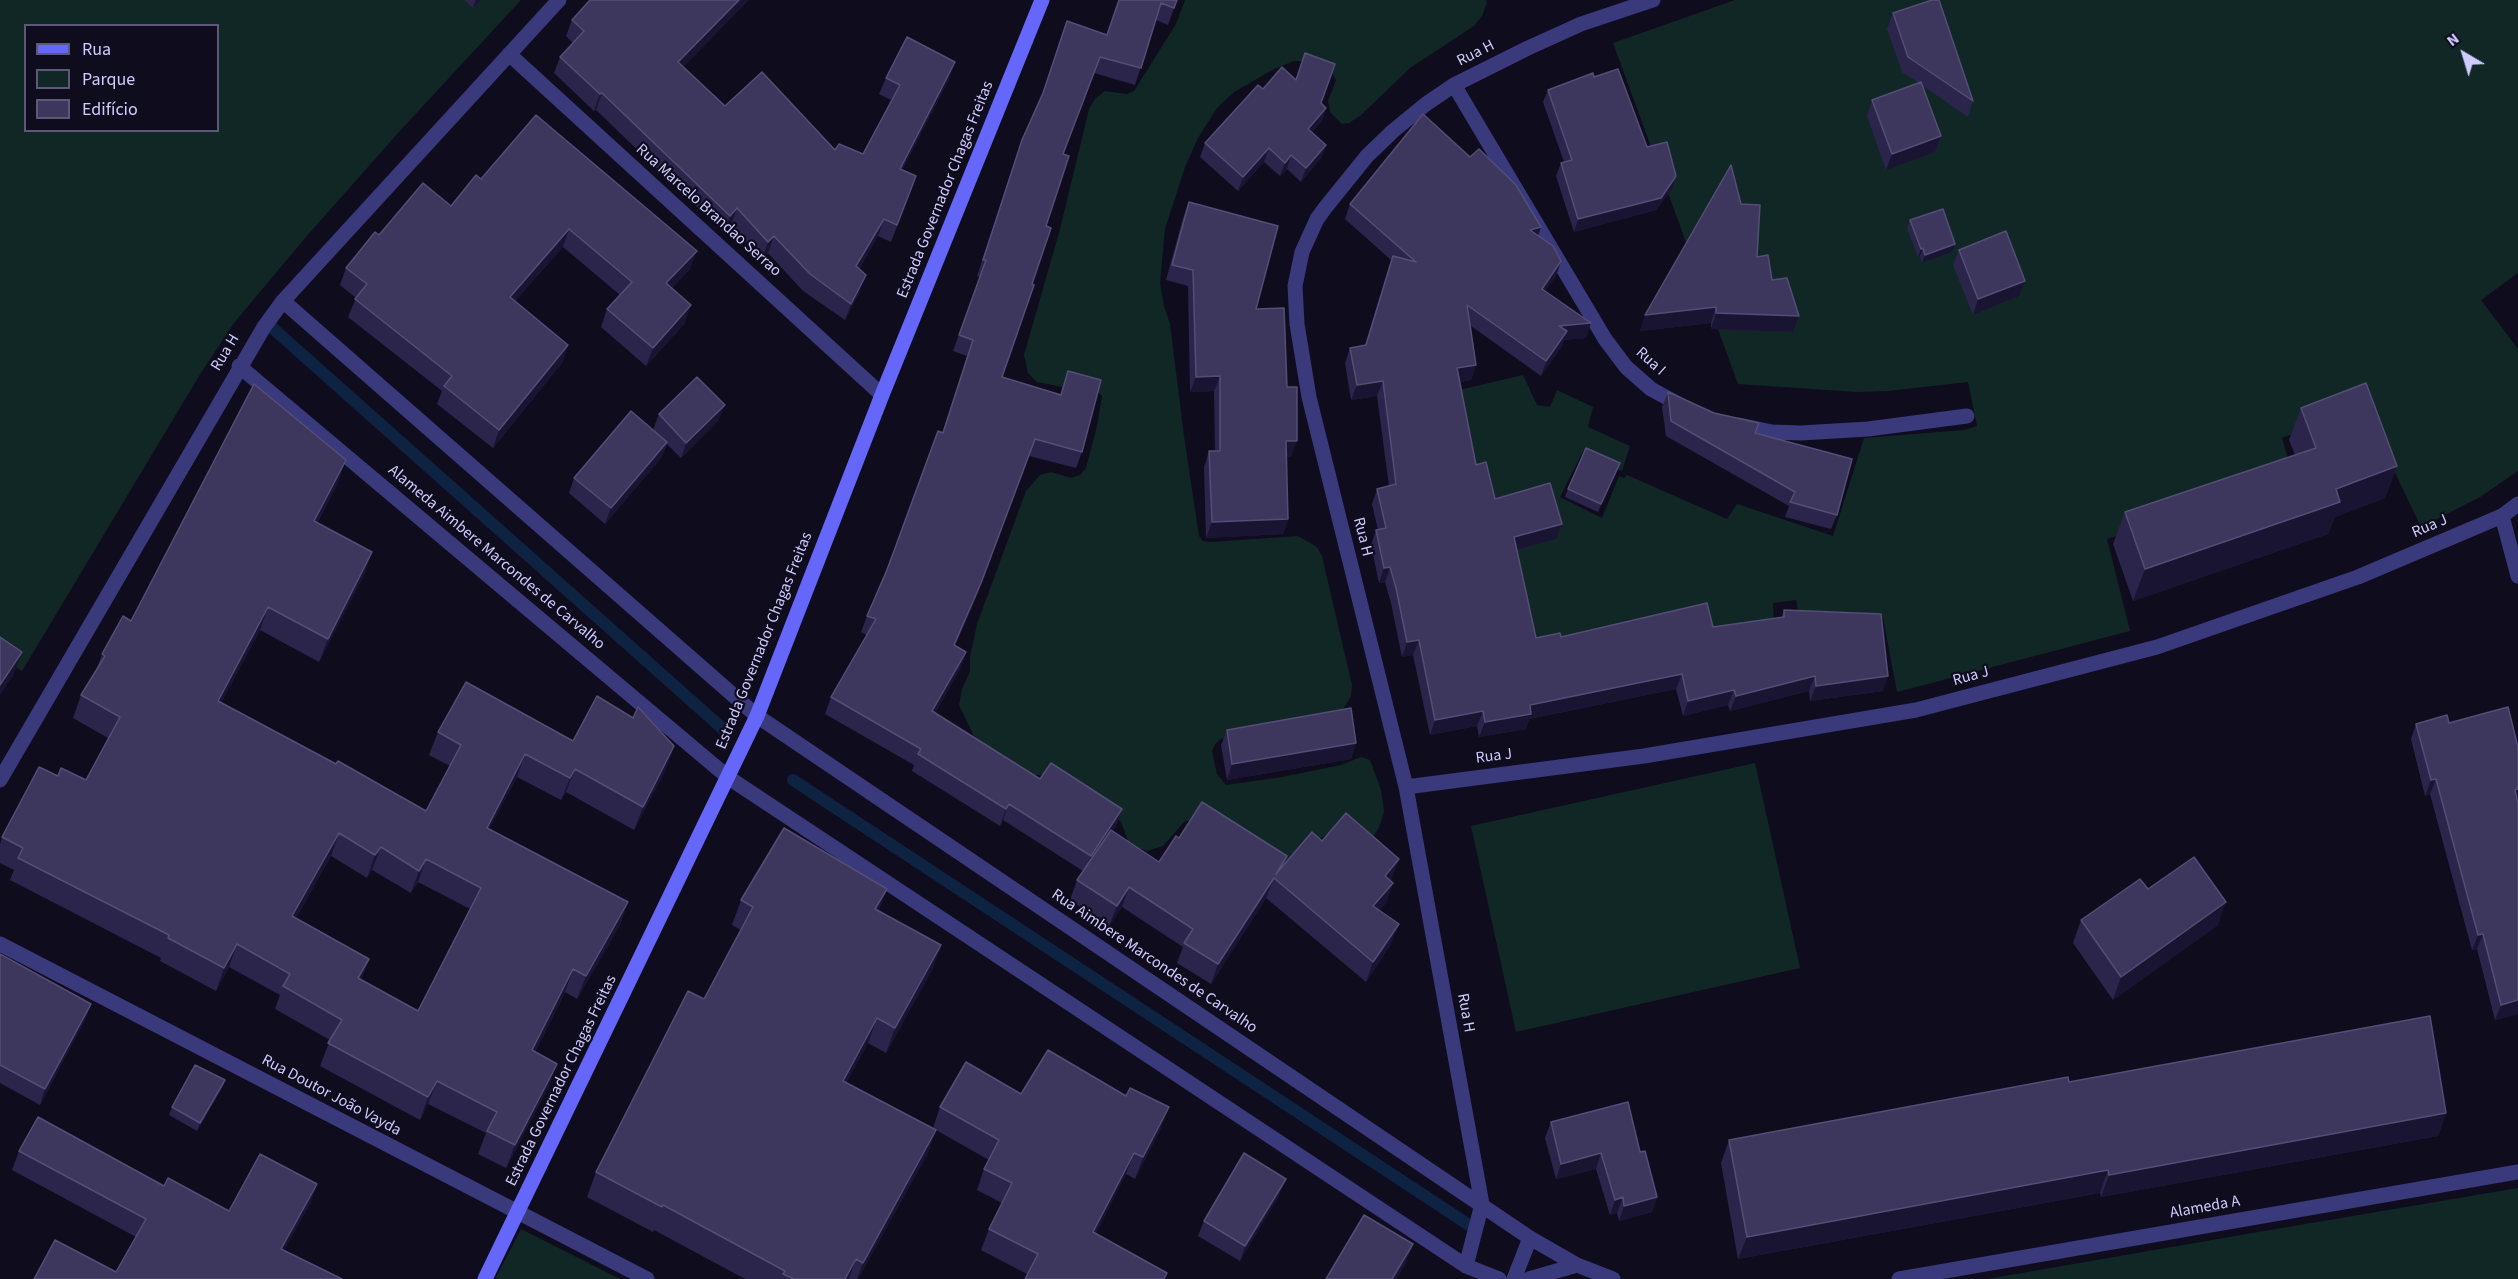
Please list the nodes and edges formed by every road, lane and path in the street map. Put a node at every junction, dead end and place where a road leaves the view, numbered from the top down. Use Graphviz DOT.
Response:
graph roads {
  1 [pos="559,0"];
  2 [pos="1042,0"];
  3 [pos="1653,0"];
  4 [pos="509,54"];
  5 [pos="1454,85"];
  6 [pos="283,301"];
  7 [pos="239,366"];
  8 [pos="882,395"];
  9 [pos="1693,410"];
  10 [pos="1967,416"];
  11 [pos="1723,421"];
  12 [pos="2518,504"];
  13 [pos="2502,516"];
  14 [pos="2518,576"];
  15 [pos="757,716"];
  16 [pos="729,778"];
  17 [pos="0,780"];
  18 [pos="1406,787"];
  19 [pos="0,944"];
  20 [pos="2518,1172"];
  21 [pos="1482,1204"];
  22 [pos="518,1214"];
  23 [pos="1530,1238"];
  24 [pos="1577,1264"];
  25 [pos="1466,1266"];
  26 [pos="485,1279"];
  27 [pos="647,1279"];
  28 [pos="1499,1279"];
  29 [pos="1514,1279"];
  30 [pos="1529,1279"];
  31 [pos="1613,1279"];
  32 [pos="1899,1279"];
  1 -- 4 [label="street, Rua H"];
  2 -- 8 [label="main road, Estrada Governador Chagas Freitas"];
  3 -- 5 [label="street, Rua H"];
  4 -- 6 [label="street, Rua H"];
  4 -- 8 [label="street, Rua Marcelo Brandao Serrao"];
  5 -- 9 [label="street, Rua I"];
  5 -- 18 [label="street, Rua H"];
  6 -- 7 [label="street, Rua H"];
  6 -- 15 [label="street"];
  7 -- 16 [label="street, Alameda Aimbere Marcondes de Carvalho"];
  7 -- 17 [label="street, Rua H"];
  8 -- 15 [label="main road, Estrada Governador Chagas Freitas"];
  10 -- 11 [label="street"];
  12 -- 13 [label="street, Rua J"];
  13 -- 14 [label="street"];
  13 -- 18 [label="street, Rua J"];
  15 -- 16 [label="main road, Estrada Governador Chagas Freitas"];
  15 -- 21 [label="street, Rua Aimbere Marcondes de Carvalho"];
  16 -- 22 [label="main road, Estrada Governador Chagas Freitas"];
  16 -- 25 [label="street"];
  18 -- 21 [label="street, Rua H"];
  19 -- 22 [label="street, Rua Doutor João Vayda"];
  20 -- 32 [label="street, Alameda A"];
  21 -- 23 [label="street, Rua Aimbere Marcondes de Carvalho"];
  21 -- 25 [label="street, Rua H"];
  22 -- 26 [label="main road, Estrada Governador Chagas Freitas"];
  22 -- 27 [label="street, Rua Doutor João Vayda"];
  23 -- 24 [label="street"];
  23 -- 29 [label="street"];
  24 -- 30 [label="street"];
  24 -- 31 [label="street"];
  25 -- 28 [label="street"];
}
